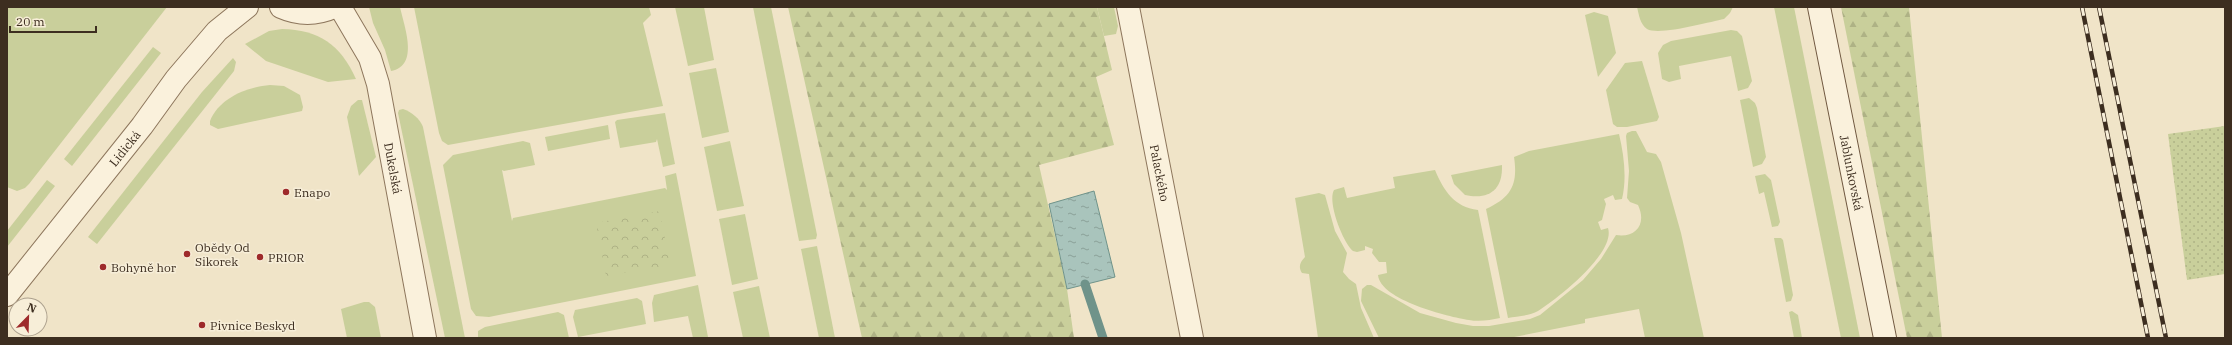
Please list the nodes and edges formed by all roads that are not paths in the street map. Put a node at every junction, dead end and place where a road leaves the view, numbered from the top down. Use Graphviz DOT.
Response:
graph roads {
  1 [pos="247,7"];
  2 [pos="281,7"];
  3 [pos="334,7"];
  4 [pos="340,7"];
  5 [pos="1128,7"];
  6 [pos="1820,7"];
  7 [pos="7,295"];
  8 [pos="425,338"];
  9 [pos="1192,338"];
  10 [pos="1885,338"];
  1 -- 7 [label="street, Lidická"];
  2 -- 3 [label="street"];
  4 -- 8 [label="street, Dukelská"];
  5 -- 9 [label="street, Palackého"];
  6 -- 10 [label="street, Jablunkovská"];
}
